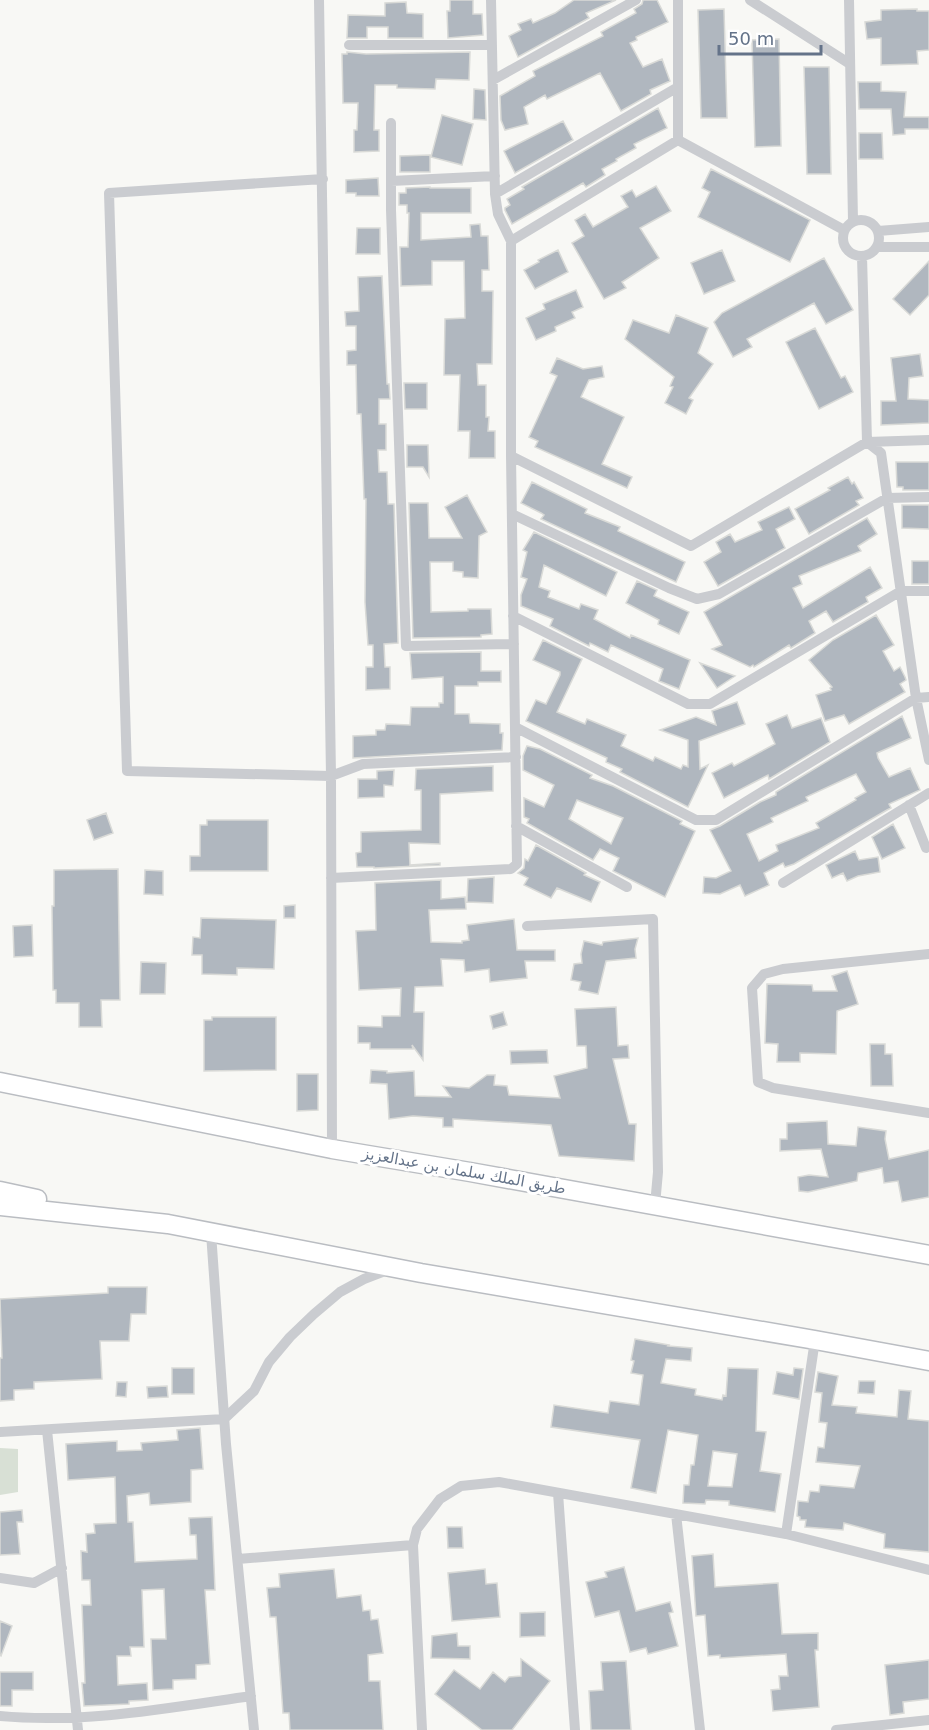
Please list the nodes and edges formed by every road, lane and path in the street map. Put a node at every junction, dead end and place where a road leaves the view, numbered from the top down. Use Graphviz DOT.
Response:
graph roads {
  1 [pos="319,0"];
  2 [pos="491,0"];
  3 [pos="636,0"];
  4 [pos="678,0"];
  5 [pos="750,0"];
  6 [pos="849,0"];
  7 [pos="349,45"];
  8 [pos="492,45"];
  9 [pos="850,64"];
  10 [pos="493,80"];
  11 [pos="678,87"];
  12 [pos="391,123"];
  13 [pos="678,140"];
  14 [pos="495,176"];
  15 [pos="323,179"];
  16 [pos="391,181"];
  17 [pos="495,194"];
  18 [pos="853,221"];
  19 [pos="929,227"];
  20 [pos="844,230"];
  21 [pos="878,231"];
  22 [pos="511,241"];
  23 [pos="877,247"];
  24 [pos="929,247"];
  25 [pos="862,256"];
  26 [pos="929,440"];
  27 [pos="867,442"];
  28 [pos="511,456"];
  29 [pos="929,497"];
  30 [pos="888,498"];
  31 [pos="512,514"];
  32 [pos="901,591"];
  33 [pos="929,591"];
  34 [pos="513,616"];
  35 [pos="514,644"];
  36 [pos="929,697"];
  37 [pos="916,698"];
  38 [pos="515,727"];
  39 [pos="516,757"];
  40 [pos="929,760"];
  41 [pos="331,776"];
  42 [pos="929,793"];
  43 [pos="909,805"];
  44 [pos="516,826"];
  45 [pos="926,848"];
  46 [pos="331,878"];
  47 [pos="783,883"];
  48 [pos="627,887"];
  49 [pos="527,927"];
  50 [pos="929,954"];
  51 [pos="0,1082"];
  52 [pos="39,1089"];
  53 [pos="0,1090"];
  54 [pos="929,1113"];
  55 [pos="332,1149"];
  56 [pos="0,1191"];
  57 [pos="655,1205"];
  58 [pos="0,1206"];
  59 [pos="168,1224"];
  60 [pos="211,1233"];
  61 [pos="929,1255"];
  62 [pos="394,1268"];
  63 [pos="815,1340"];
  64 [pos="929,1361"];
  65 [pos="224,1419"];
  66 [pos="47,1430"];
  67 [pos="0,1432"];
  68 [pos="558,1493"];
  69 [pos="676,1514"];
  70 [pos="786,1534"];
  71 [pos="413,1545"];
  72 [pos="238,1559"];
  73 [pos="62,1568"];
  74 [pos="929,1570"];
  75 [pos="0,1578"];
  76 [pos="251,1696"];
  77 [pos="0,1716"];
  78 [pos="76,1716"];
  79 [pos="929,1720"];
  80 [pos="78,1730"];
  81 [pos="254,1730"];
  82 [pos="422,1730"];
  83 [pos="575,1730"];
  84 [pos="700,1730"];
  85 [pos="836,1730"];
  1 -- 15 [label="street"];
  2 -- 8 [label="street"];
  3 -- 10 [label="street"];
  4 -- 11 [label="street"];
  5 -- 9 [label="street"];
  6 -- 9 [label="street"];
  7 -- 8 [label="street"];
  8 -- 10 [label="street"];
  9 -- 18 [label="street"];
  10 -- 14 [label="street"];
  11 -- 13 [label="street"];
  11 -- 17 [label="street"];
  12 -- 16 [label="street"];
  13 -- 20 [label="street"];
  13 -- 22 [label="street"];
  14 -- 16 [label="street"];
  14 -- 17 [label="street"];
  15 -- 41 [label="street"];
  15 -- 41 [label="street"];
  16 -- 35 [label="street"];
  17 -- 22 [label="street"];
  18 -- 20 [label="street"];
  18 -- 21 [label="street"];
  19 -- 21 [label="street"];
  20 -- 25 [label="street"];
  21 -- 23 [label="street"];
  22 -- 28 [label="street"];
  23 -- 24 [label="street"];
  23 -- 25 [label="street"];
  25 -- 27 [label="street"];
  26 -- 27 [label="street"];
  27 -- 28 [label="street"];
  27 -- 30 [label="street"];
  28 -- 31 [label="street"];
  29 -- 30 [label="street"];
  30 -- 31 [label="street"];
  30 -- 32 [label="street"];
  31 -- 34 [label="street"];
  32 -- 33 [label="street"];
  32 -- 34 [label="street"];
  32 -- 37 [label="street"];
  34 -- 35 [label="street"];
  35 -- 38 [label="street"];
  36 -- 37 [label="street"];
  37 -- 38 [label="street"];
  37 -- 40 [label="street"];
  38 -- 39 [label="street"];
  39 -- 41 [label="street"];
  39 -- 44 [label="street"];
  41 -- 46 [label="street"];
  42 -- 43 [label="street"];
  43 -- 45 [label="street"];
  43 -- 47 [label="street"];
  44 -- 46 [label="street"];
  44 -- 48 [label="street"];
  46 -- 55 [label="street"];
  49 -- 57 [label="street"];
  50 -- 54 [label="street"];
  51 -- 52 [label="main road, طريق الملك سلمان بن عبدالعزيز"];
  52 -- 53 [label="main road"];
  52 -- 55 [label="main road, طريق الملك سلمان بن عبدالعزيز"];
  55 -- 57 [label="main road, طريق الملك سلمان بن عبدالعزيز"];
  56 -- 59 [label="main road"];
  57 -- 61 [label="main road, طريق الملك سلمان بن عبدالعزيز"];
  58 -- 59 [label="main road"];
  59 -- 60 [label="main road"];
  60 -- 62 [label="main road"];
  60 -- 65 [label="street"];
  62 -- 63 [label="main road"];
  62 -- 65 [label="street"];
  63 -- 64 [label="main road"];
  63 -- 70 [label="street"];
  65 -- 66 [label="street"];
  65 -- 72 [label="street"];
  66 -- 67 [label="street"];
  66 -- 73 [label="street"];
  68 -- 69 [label="street"];
  68 -- 71 [label="street"];
  68 -- 83 [label="street"];
  69 -- 70 [label="street"];
  69 -- 84 [label="street"];
  70 -- 74 [label="street"];
  71 -- 72 [label="street"];
  71 -- 82 [label="street"];
  72 -- 76 [label="street"];
  73 -- 75 [label="street"];
  73 -- 78 [label="street"];
  76 -- 78 [label="street"];
  76 -- 81 [label="street"];
  77 -- 78 [label="street"];
  78 -- 80 [label="street"];
  79 -- 85 [label="street"];
}
